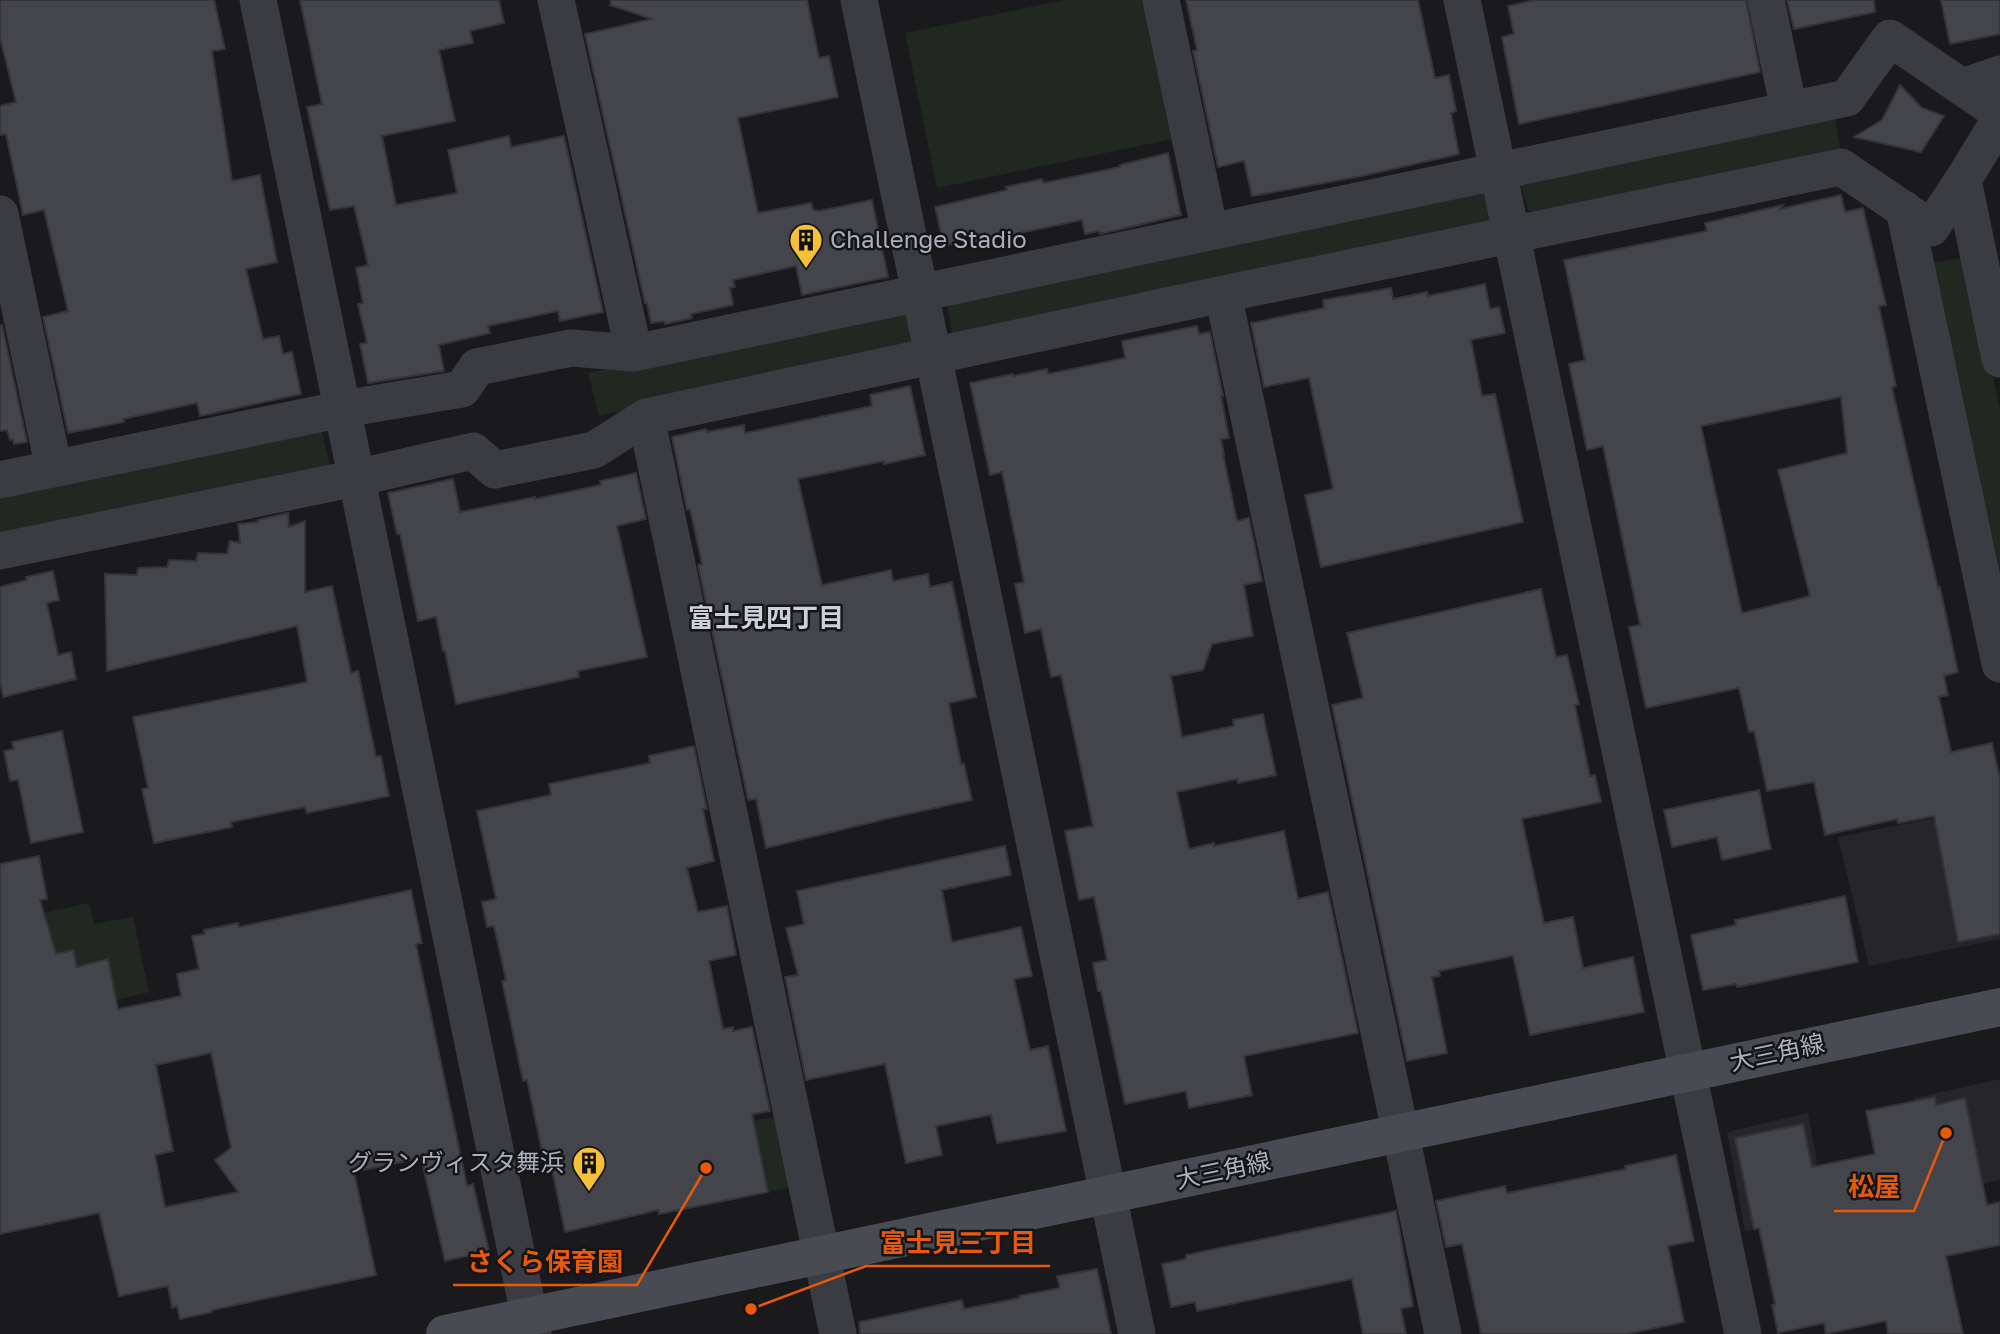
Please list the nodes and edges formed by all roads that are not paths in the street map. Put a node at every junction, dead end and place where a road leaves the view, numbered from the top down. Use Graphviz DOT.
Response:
graph roads {
  1 [pos="258,0"];
  2 [pos="556,0"];
  3 [pos="859,0"];
  4 [pos="1161,0"];
  5 [pos="1462,0"];
  6 [pos="1766,0"];
  7 [pos="2000,74"];
  8 [pos="1963,87"];
  9 [pos="1789,110"];
  10 [pos="2000,113"];
  11 [pos="2000,119"];
  12 [pos="1498,171"];
  13 [pos="1963,180"];
  14 [pos="1904,208"];
  15 [pos="0,214"];
  16 [pos="1210,232"];
  17 [pos="1511,235"];
  18 [pos="920,293"];
  19 [pos="1223,295"];
  20 [pos="634,353"];
  21 [pos="934,356"];
  22 [pos="2000,359"];
  23 [pos="343,409"];
  24 [pos="646,417"];
  25 [pos="54,469"];
  26 [pos="356,478"];
  27 [pos="0,480"];
  28 [pos="0,551"];
  29 [pos="2000,664"];
  30 [pos="2000,1007"];
  31 [pos="1687,1072"];
  32 [pos="1401,1134"];
  33 [pos="1109,1195"];
  34 [pos="822,1256"];
  35 [pos="531,1325"];
  36 [pos="445,1334"];
  37 [pos="838,1334"];
  38 [pos="1137,1334"];
  39 [pos="1443,1334"];
  40 [pos="1743,1334"];
  1 -- 23 [label="street"];
  2 -- 20 [label="street"];
  3 -- 18 [label="street"];
  4 -- 16 [label="street"];
  5 -- 12 [label="street"];
  6 -- 9 [label="street"];
  7 -- 8 [label="street"];
  8 -- 9 [label="street"];
  8 -- 10 [label="street"];
  9 -- 12 [label="street"];
  11 -- 13 [label="street"];
  12 -- 16 [label="street"];
  12 -- 17 [label="street"];
  13 -- 14 [label="street"];
  13 -- 22 [label="street"];
  14 -- 17 [label="street"];
  14 -- 29 [label="street"];
  15 -- 25 [label="street"];
  16 -- 18 [label="street"];
  17 -- 19 [label="street"];
  17 -- 31 [label="street"];
  18 -- 20 [label="street"];
  18 -- 21 [label="street"];
  19 -- 21 [label="street"];
  19 -- 32 [label="street"];
  20 -- 23 [label="street"];
  21 -- 24 [label="street"];
  21 -- 33 [label="street"];
  23 -- 25 [label="street"];
  23 -- 26 [label="street"];
  24 -- 26 [label="street"];
  24 -- 34 [label="street"];
  25 -- 27 [label="street"];
  26 -- 28 [label="street"];
  26 -- 35 [label="street"];
  30 -- 31 [label="street, 大三角線"];
  31 -- 32 [label="street, 大三角線"];
  31 -- 40 [label="street"];
  32 -- 33 [label="street, 大三角線"];
  32 -- 39 [label="street"];
  33 -- 34 [label="street, 大三角線"];
  33 -- 38 [label="street"];
  34 -- 35 [label="street, 大三角線"];
  34 -- 37 [label="street"];
  35 -- 36 [label="street, 大三角線"];
}
